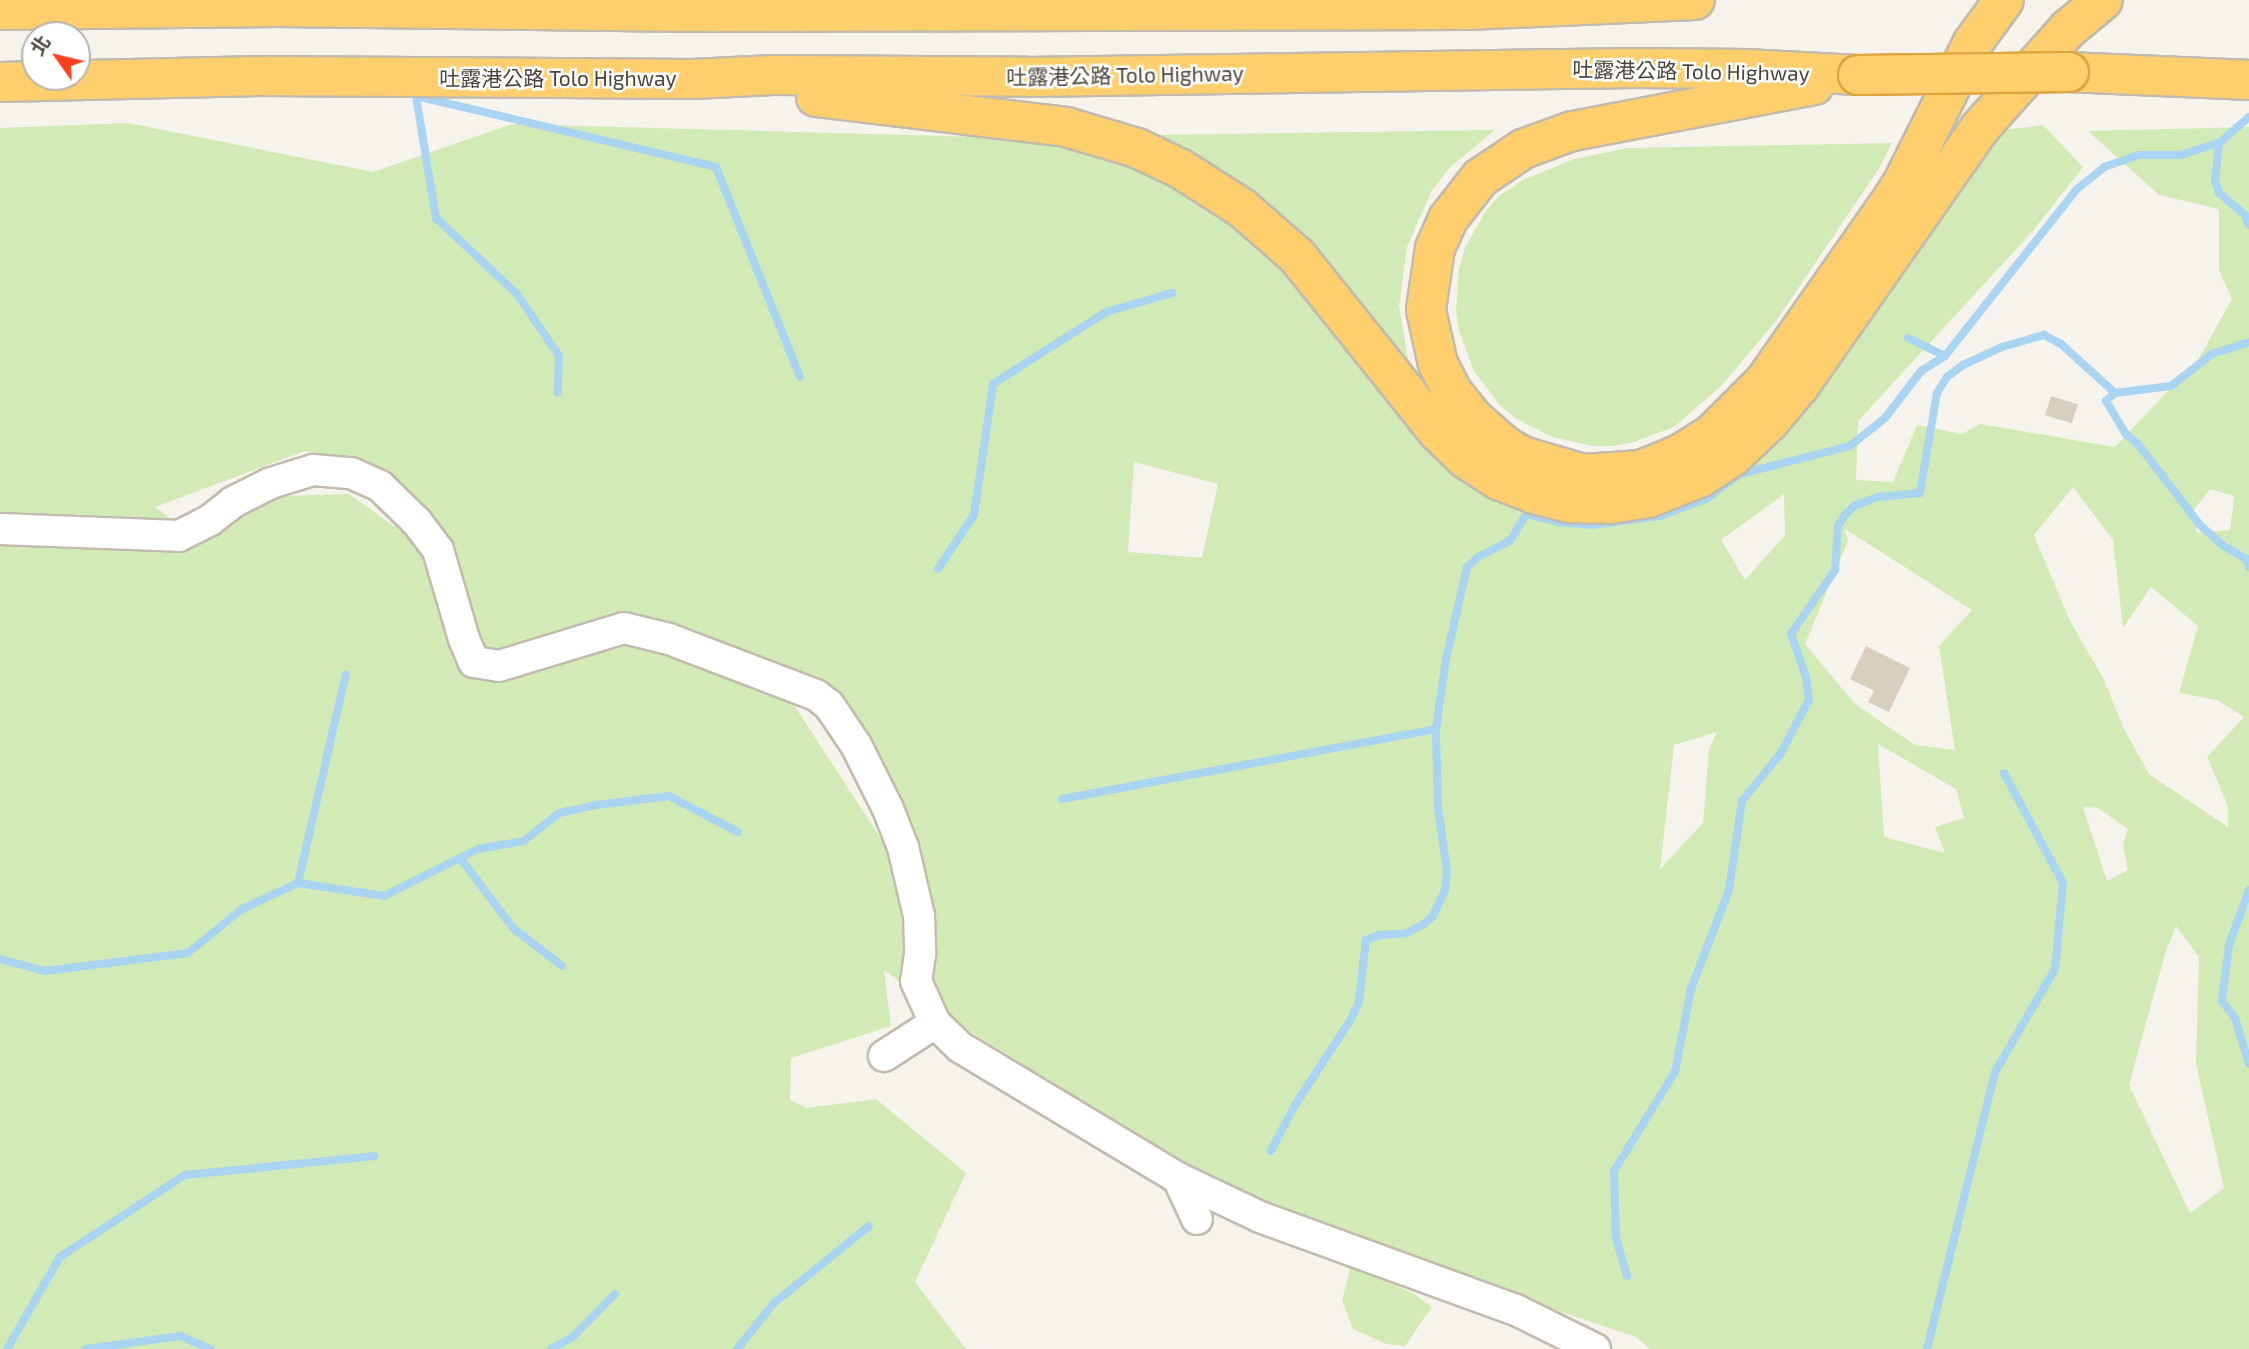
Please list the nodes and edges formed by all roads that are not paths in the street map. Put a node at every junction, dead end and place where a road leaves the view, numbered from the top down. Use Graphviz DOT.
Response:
graph roads {
  1 [pos="1164,0"];
  2 [pos="1695,0"];
  3 [pos="2004,0"];
  4 [pos="2103,0"];
  5 [pos="0,10"];
  6 [pos="1122,11"];
  7 [pos="693,79"];
  8 [pos="2249,80"];
  9 [pos="0,82"];
  10 [pos="1745,84"];
  11 [pos="0,529"];
  12 [pos="934,1023"];
  13 [pos="884,1056"];
  14 [pos="1178,1178"];
  15 [pos="1197,1219"];
  16 [pos="1595,1349"];
  1 -- 6 [label="highway"];
  2 -- 6 [label="highway"];
  3 -- 10 [label="highway"];
  4 -- 7 [label="highway"];
  5 -- 6 [label="highway"];
  7 -- 9 [label="highway, 吐露港公路 Tolo Highway"];
  7 -- 10 [label="highway, 吐露港公路 Tolo Highway"];
  8 -- 10 [label="highway, 吐露港公路 Tolo Highway, bridge"];
  11 -- 12 [label="lane"];
  12 -- 13 [label="lane"];
  12 -- 14 [label="lane"];
  14 -- 15 [label="lane"];
  14 -- 16 [label="lane"];
}
